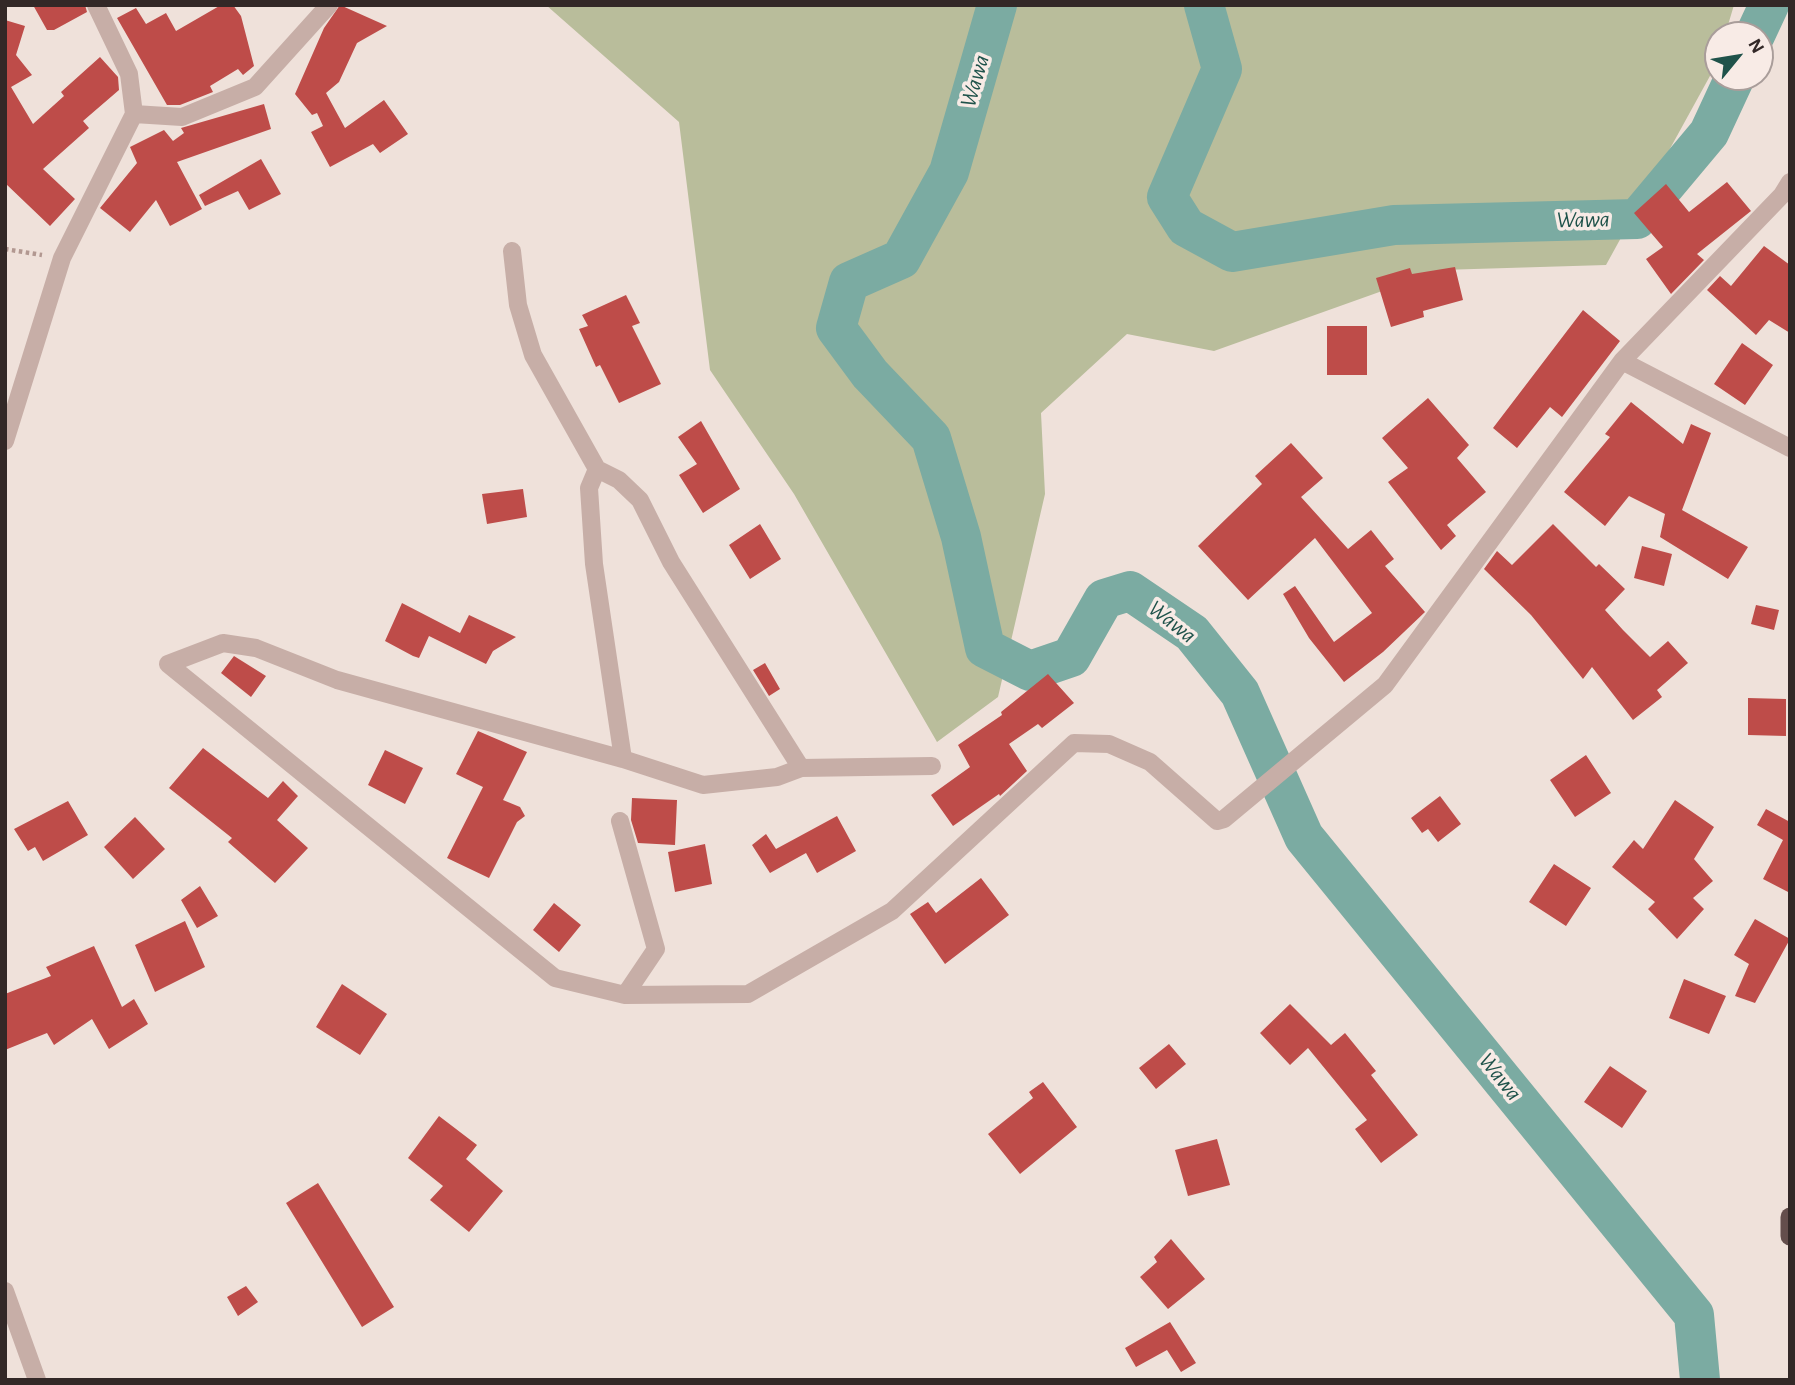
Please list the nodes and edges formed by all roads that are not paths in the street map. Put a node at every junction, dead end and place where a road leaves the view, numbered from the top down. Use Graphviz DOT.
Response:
graph roads {
  1 [pos="96,5"];
  2 [pos="329,5"];
  3 [pos="134,114"];
  4 [pos="1790,182"];
  5 [pos="512,251"];
  6 [pos="1622,361"];
  7 [pos="5,441"];
  8 [pos="1790,448"];
  9 [pos="597,470"];
  10 [pos="623,759"];
  11 [pos="932,766"];
  12 [pos="801,768"];
  13 [pos="620,821"];
  14 [pos="625,995"];
  15 [pos="1790,1217"];
  16 [pos="1790,1236"];
  17 [pos="5,1291"];
  18 [pos="37,1380"];
  1 -- 3 [label="street"];
  2 -- 3 [label="street"];
  3 -- 7 [label="street"];
  4 -- 6 [label="street"];
  5 -- 9 [label="street"];
  6 -- 8 [label="street"];
  6 -- 14 [label="street"];
  9 -- 10 [label="street"];
  9 -- 12 [label="street"];
  10 -- 12 [label="street"];
  10 -- 14 [label="street"];
  11 -- 12 [label="street"];
  13 -- 14 [label="street"];
  15 -- 16 [label="highway"];
  17 -- 18 [label="street"];
}
